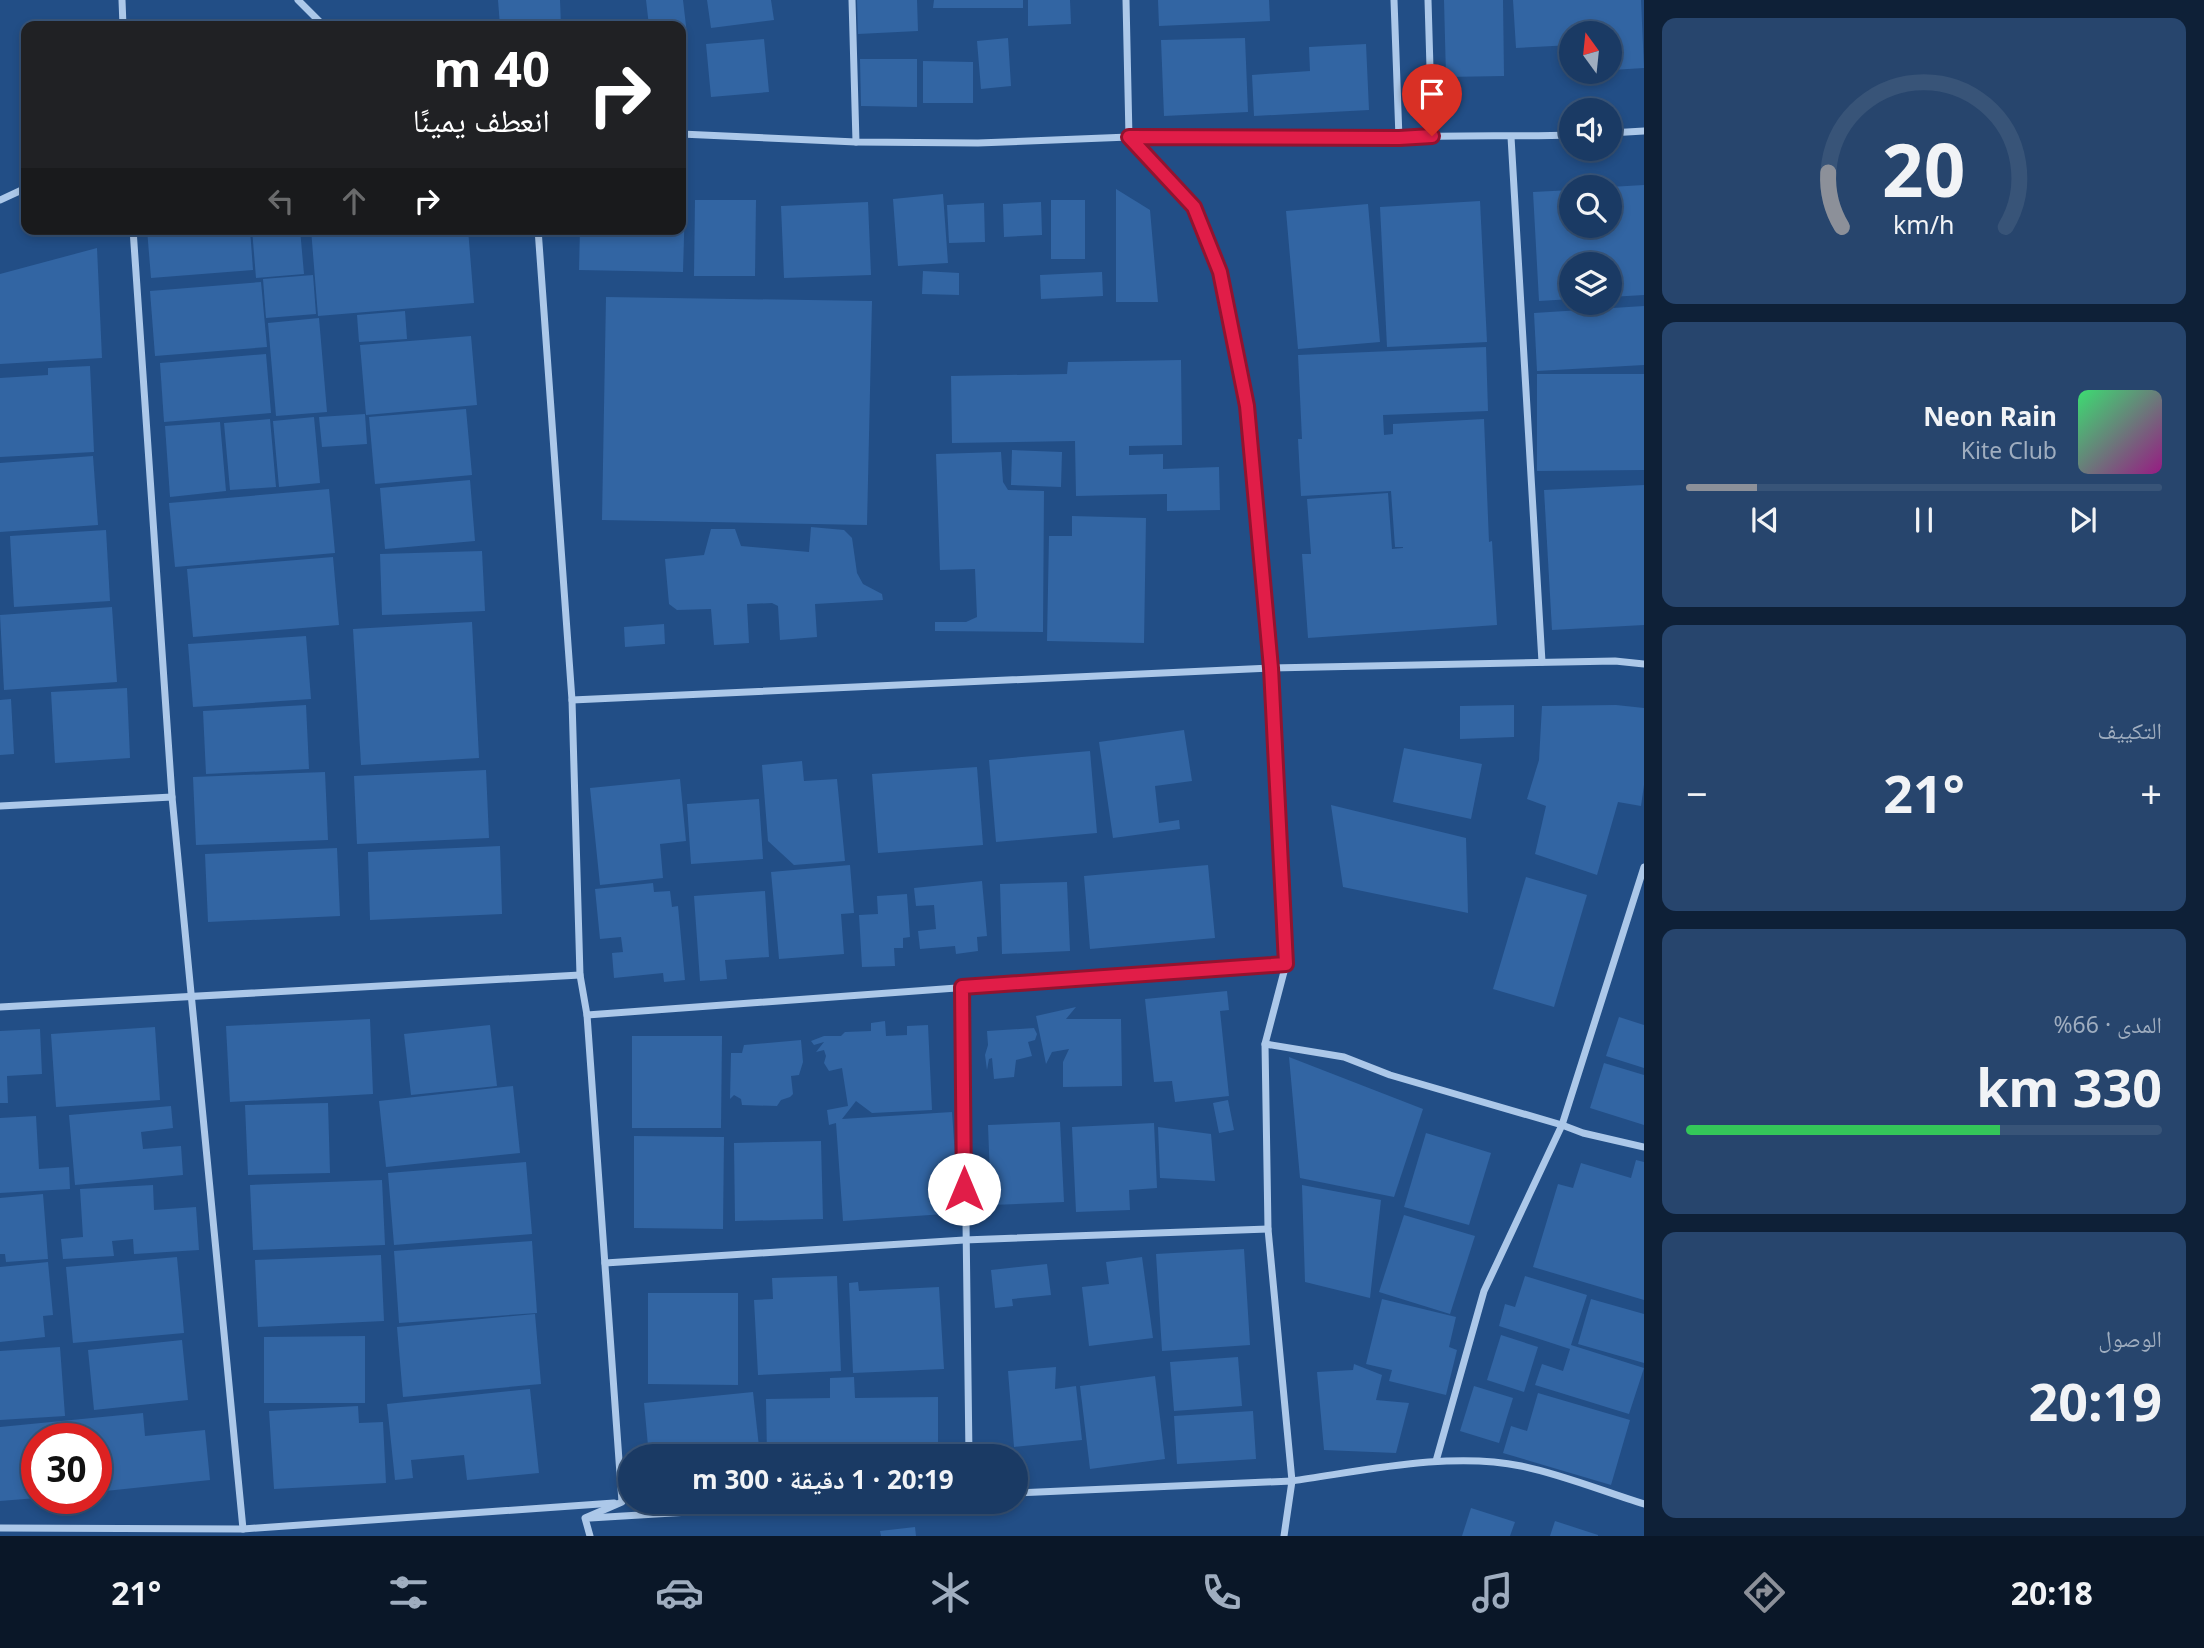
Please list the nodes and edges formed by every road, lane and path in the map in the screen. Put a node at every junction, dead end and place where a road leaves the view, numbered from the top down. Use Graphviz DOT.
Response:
graph roads {
  1 [pos="122,0"];
  2 [pos="298,0"];
  3 [pos="852,0"];
  4 [pos="1126,0"];
  5 [pos="1394,0"];
  6 [pos="1428,0"];
  7 [pos="123,21"];
  8 [pos="319,21"];
  9 [pos="1644,131"];
  10 [pos="1622,132"];
  11 [pos="686,134"];
  12 [pos="1559,135"];
  13 [pos="1432,136"];
  14 [pos="1129,137"];
  15 [pos="1511,137"];
  16 [pos="1399,138"];
  17 [pos="856,142"];
  18 [pos="21,190"];
  19 [pos="0,200"];
  20 [pos="133,235"];
  21 [pos="538,235"];
  22 [pos="1542,662"];
  23 [pos="1644,664"];
  24 [pos="1271,668"];
  25 [pos="572,700"];
  26 [pos="172,797"];
  27 [pos="0,806"];
  28 [pos="1644,866"];
  29 [pos="1286,964"];
  30 [pos="580,975"];
  31 [pos="962,987"];
  32 [pos="192,995"];
  33 [pos="0,1007"];
  34 [pos="587,1015"];
  35 [pos="1265,1044"];
  36 [pos="1562,1125"];
  37 [pos="1644,1147"];
  38 [pos="1268,1229"];
  39 [pos="964,1240"];
  40 [pos="605,1263"];
  41 [pos="969,1444"];
  42 [pos="618,1446"];
  43 [pos="1436,1461"];
  44 [pos="1292,1481"];
  45 [pos="1028,1492"];
  46 [pos="618,1502"];
  47 [pos="618,1504"];
  48 [pos="1644,1504"];
  49 [pos="653,1514"];
  50 [pos="585,1518"];
  51 [pos="0,1528"];
  52 [pos="243,1529"];
  53 [pos="590,1536"];
  54 [pos="1284,1536"];
  1 -- 7 [label="street"];
  2 -- 8 [label="street"];
  3 -- 17 [label="street"];
  4 -- 14 [label="street"];
  5 -- 16 [label="street"];
  6 -- 13 [label="street"];
  9 -- 10 [label="street"];
  11 -- 17 [label="street"];
  12 -- 15 [label="street"];
  13 -- 15 [label="street"];
  13 -- 16 [label="street"];
  14 -- 16 [label="street"];
  14 -- 17 [label="street"];
  14 -- 24 [label="street"];
  15 -- 22 [label="street"];
  18 -- 19 [label="street"];
  20 -- 26 [label="street"];
  21 -- 25 [label="street"];
  22 -- 23 [label="street"];
  22 -- 24 [label="street"];
  24 -- 25 [label="street"];
  24 -- 29 [label="street"];
  25 -- 30 [label="street"];
  26 -- 27 [label="street"];
  26 -- 32 [label="street"];
  28 -- 36 [label="street"];
  29 -- 31 [label="street"];
  29 -- 35 [label="street"];
  30 -- 32 [label="street"];
  30 -- 34 [label="street"];
  31 -- 34 [label="street"];
  31 -- 39 [label="street"];
  32 -- 33 [label="street"];
  32 -- 52 [label="street"];
  34 -- 40 [label="street"];
  35 -- 36 [label="street"];
  35 -- 38 [label="street"];
  36 -- 37 [label="street"];
  36 -- 43 [label="street"];
  38 -- 39 [label="street"];
  38 -- 44 [label="street"];
  39 -- 40 [label="street"];
  39 -- 41 [label="street"];
  40 -- 42 [label="street"];
  43 -- 44 [label="street"];
  43 -- 48 [label="street"];
  44 -- 45 [label="street"];
  44 -- 54 [label="street"];
  46 -- 52 [label="street"];
  47 -- 50 [label="street"];
  49 -- 50 [label="street"];
  50 -- 53 [label="street"];
  51 -- 52 [label="street"];
}
